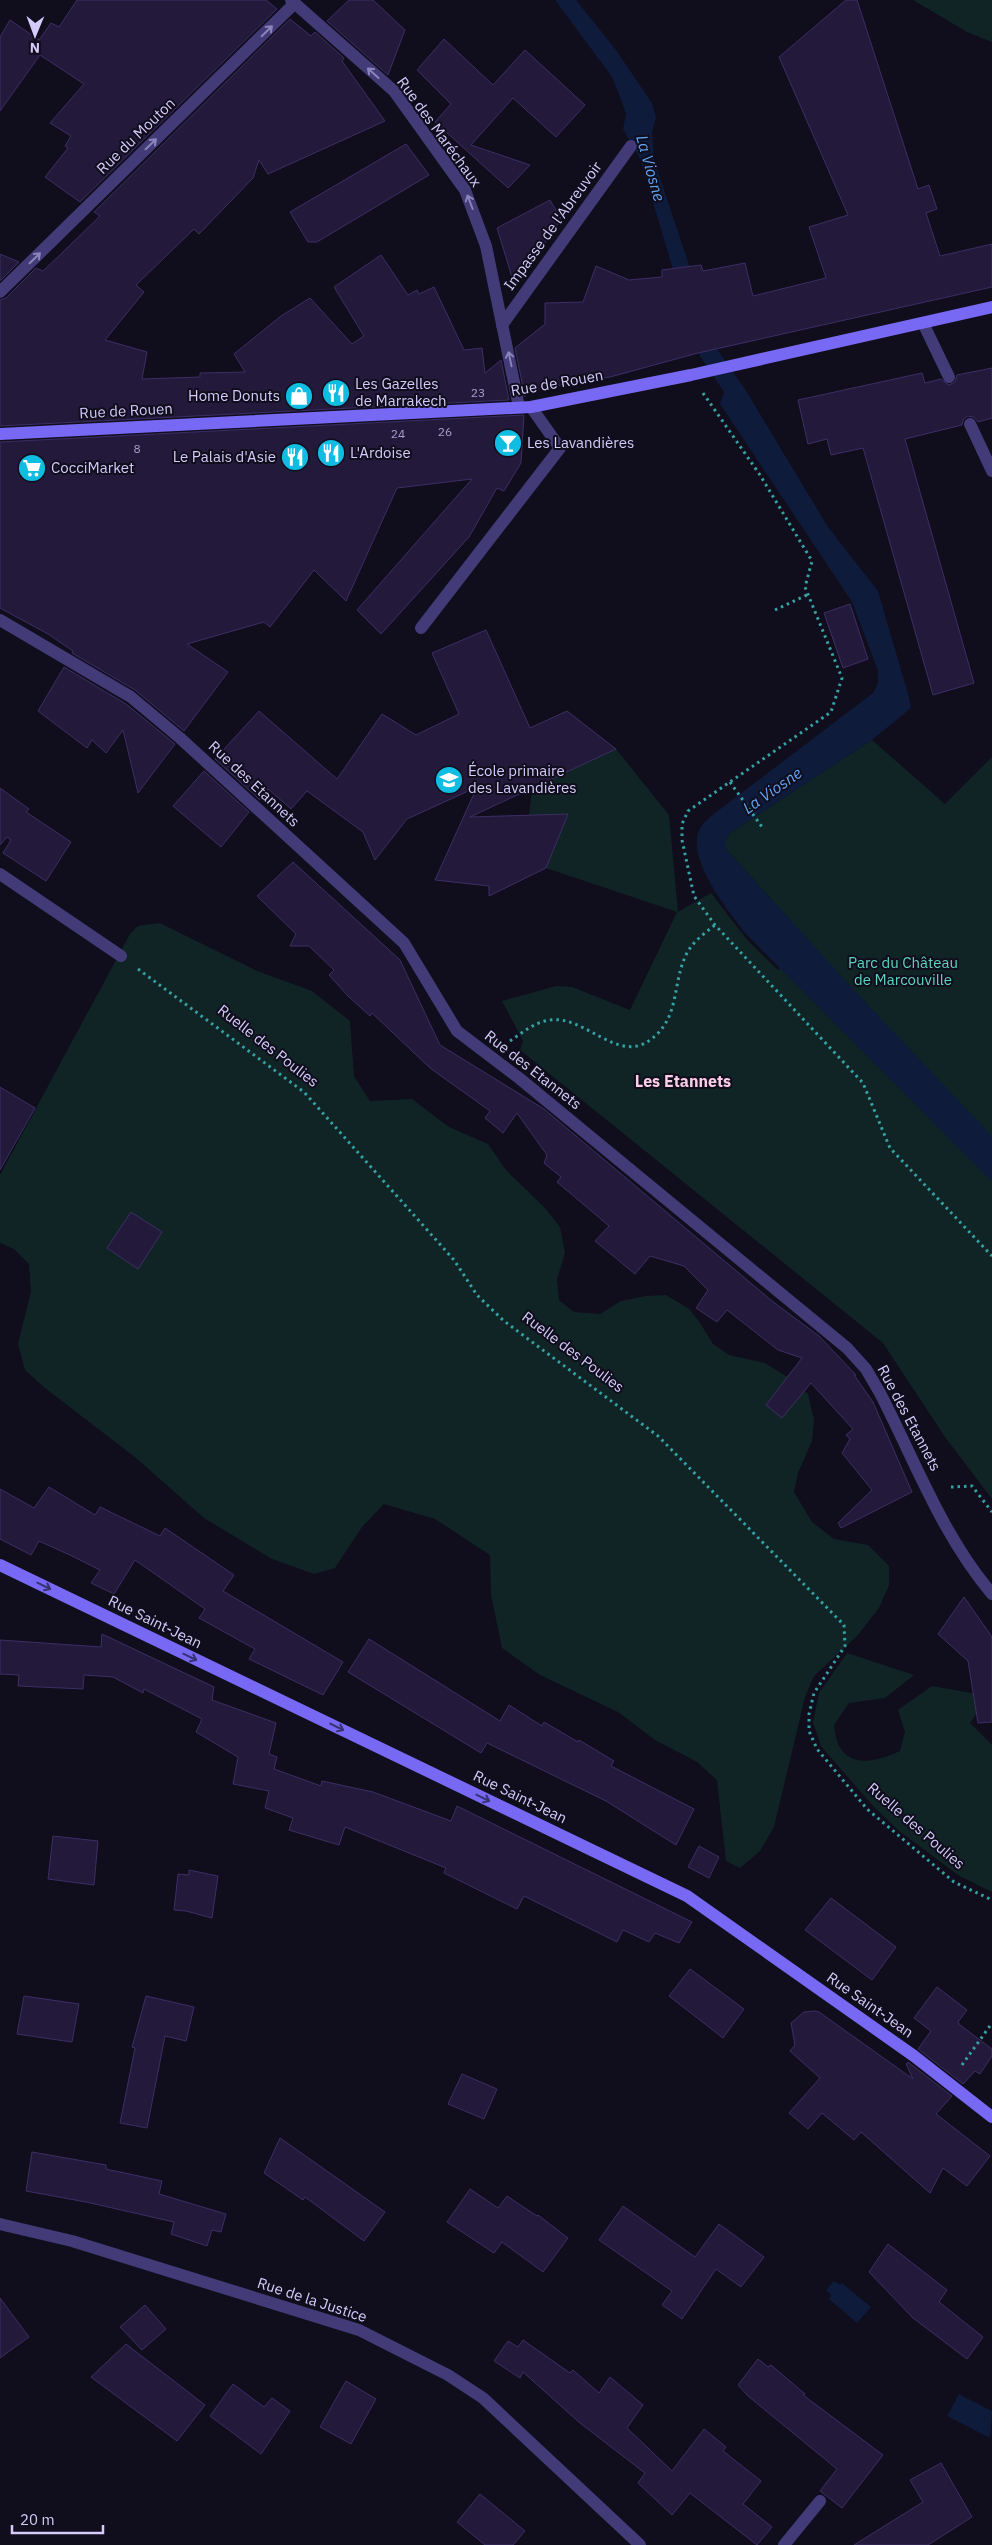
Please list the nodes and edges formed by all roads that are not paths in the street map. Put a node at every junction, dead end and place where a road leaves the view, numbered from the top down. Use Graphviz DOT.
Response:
graph roads {
  1 [pos="293,1"];
  2 [pos="631,146"];
  3 [pos="0,292"];
  4 [pos="992,307"];
  5 [pos="923,323"];
  6 [pos="502,325"];
  7 [pos="948,377"];
  8 [pos="525,407"];
  9 [pos="970,424"];
  10 [pos="0,434"];
  11 [pos="992,471"];
  12 [pos="0,620"];
  13 [pos="421,628"];
  14 [pos="0,874"];
  15 [pos="122,956"];
  16 [pos="0,1565"];
  17 [pos="992,1594"];
  18 [pos="992,2117"];
  19 [pos="0,2224"];
  20 [pos="820,2502"];
  21 [pos="640,2545"];
  22 [pos="784,2545"];
  3 -- 1 [label="street, Rue du Mouton, one-way"];
  6 -- 1 [label="street, Rue des Maréchaux, one-way"];
  2 -- 6 [label="street, Impasse de l'Abreuvoir"];
  4 -- 5 [label="street, Rue de Rouen"];
  5 -- 7 [label="street"];
  5 -- 8 [label="street, Rue de Rouen"];
  8 -- 6 [label="street, Rue des Maréchaux, one-way"];
  8 -- 10 [label="street, Rue de Rouen"];
  8 -- 13 [label="street"];
  9 -- 11 [label="street"];
  12 -- 17 [label="street, Rue des Etannets"];
  14 -- 15 [label="street"];
  16 -- 18 [label="street, Rue Saint-Jean, one-way"];
  19 -- 21 [label="street, Rue de la Justice"];
  20 -- 22 [label="street"];
}
